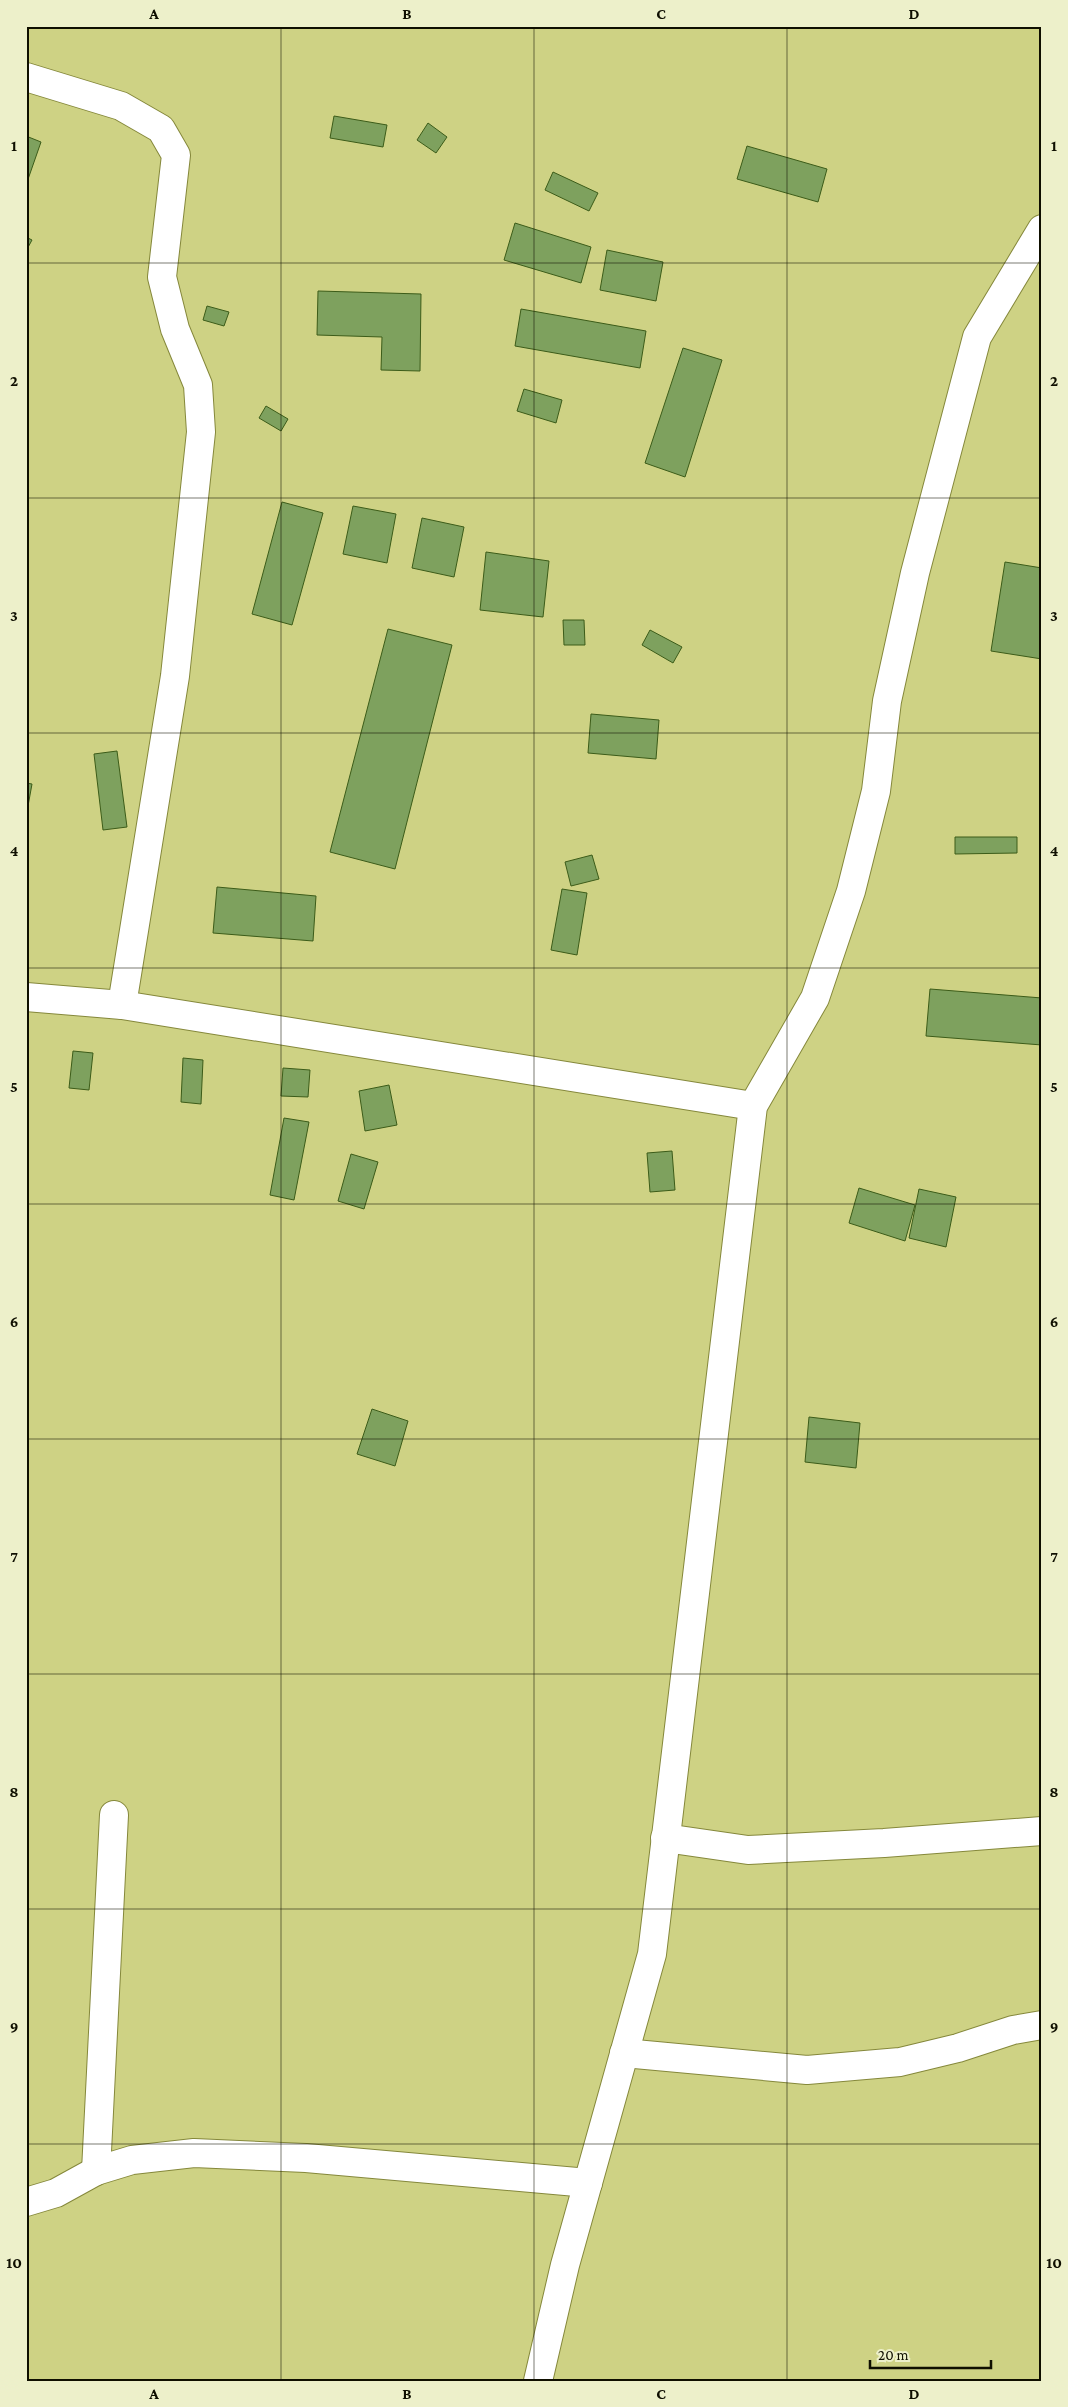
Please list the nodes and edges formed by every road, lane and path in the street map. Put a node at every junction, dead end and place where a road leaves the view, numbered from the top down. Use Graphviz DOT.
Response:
graph roads {
  1 [pos="26,77"];
  2 [pos="1042,229"];
  3 [pos="26,997"];
  4 [pos="122,1005"];
  5 [pos="753,1106"];
  6 [pos="114,1815"];
  7 [pos="1042,1831"];
  8 [pos="665,1838"];
  9 [pos="1042,2025"];
  10 [pos="624,2053"];
  11 [pos="96,2171"];
  12 [pos="588,2183"];
  13 [pos="26,2202"];
  14 [pos="538,2381"];
  1 -- 4 [label="street"];
  2 -- 5 [label="street"];
  3 -- 4 [label="street"];
  4 -- 5 [label="street"];
  5 -- 8 [label="street"];
  6 -- 11 [label="street"];
  7 -- 8 [label="street"];
  8 -- 10 [label="street"];
  9 -- 10 [label="street"];
  10 -- 12 [label="street"];
  11 -- 12 [label="street"];
  11 -- 13 [label="street"];
  12 -- 14 [label="street"];
}
